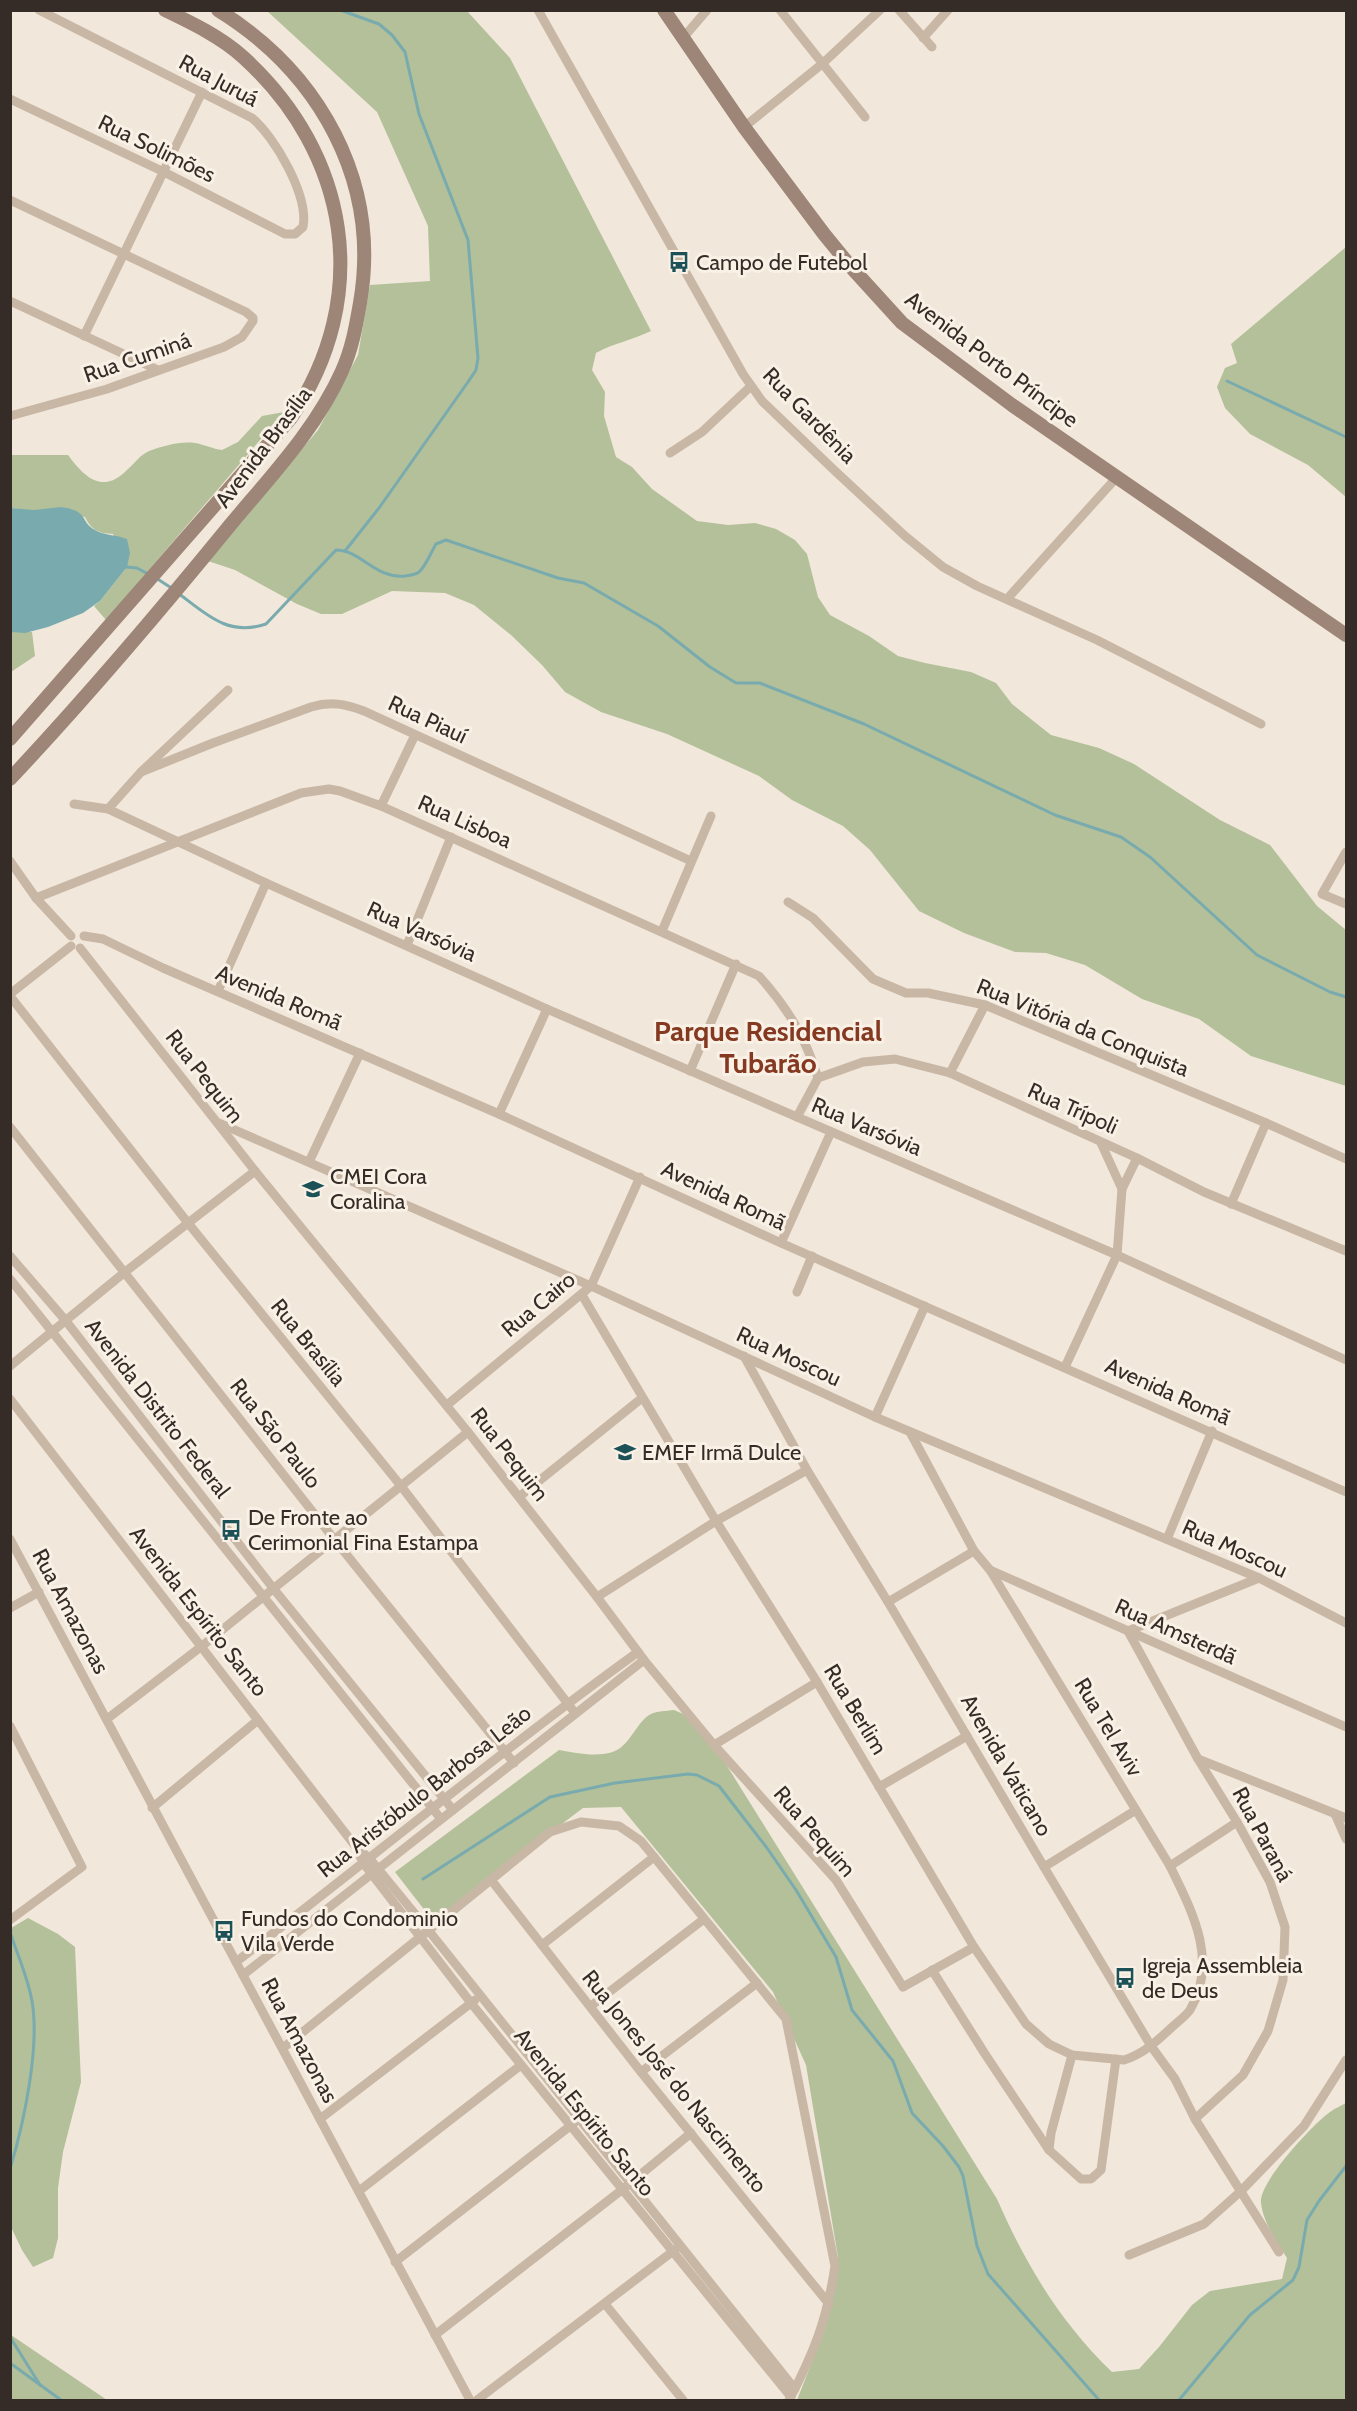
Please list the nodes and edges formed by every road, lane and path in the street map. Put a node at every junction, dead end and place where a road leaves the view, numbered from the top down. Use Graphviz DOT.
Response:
graph roads {
  1 [pos="39,10"];
  2 [pos="165,10"];
  3 [pos="218,10"];
  4 [pos="538,10"];
  5 [pos="664,10"];
  6 [pos="707,10"];
  7 [pos="780,10"];
  8 [pos="880,10"];
  9 [pos="899,10"];
  10 [pos="948,10"];
  11 [pos="683,38"];
  12 [pos="923,38"];
  13 [pos="932,47"];
  14 [pos="822,64"];
  15 [pos="202,92"];
  16 [pos="10,99"];
  17 [pos="865,117"];
  18 [pos="744,127"];
  19 [pos="164,172"];
  20 [pos="10,200"];
  21 [pos="285,234"];
  22 [pos="124,255"];
  23 [pos="10,301"];
  24 [pos="84,336"];
  25 [pos="158,370"];
  26 [pos="751,386"];
  27 [pos="10,416"];
  28 [pos="670,453"];
  29 [pos="1116,477"];
  30 [pos="1007,598"];
  31 [pos="1347,635"];
  32 [pos="228,690"];
  33 [pos="1261,724"];
  34 [pos="415,735"];
  35 [pos="10,739"];
  36 [pos="141,772"];
  37 [pos="10,779"];
  38 [pos="74,804"];
  39 [pos="381,806"];
  40 [pos="108,810"];
  41 [pos="711,816"];
  42 [pos="452,837"];
  43 [pos="175,841"];
  44 [pos="1347,852"];
  45 [pos="10,861"];
  46 [pos="690,861"];
  47 [pos="1337,869"];
  48 [pos="1347,873"];
  49 [pos="266,883"];
  50 [pos="36,898"];
  51 [pos="788,902"];
  52 [pos="1347,904"];
  53 [pos="662,931"];
  54 [pos="74,943"];
  55 [pos="407,945"];
  56 [pos="736,964"];
  57 [pos="218,991"];
  58 [pos="10,995"];
  59 [pos="985,1005"];
  60 [pos="547,1009"];
  61 [pos="360,1053"];
  62 [pos="690,1071"];
  63 [pos="950,1073"];
  64 [pos="818,1078"];
  65 [pos="499,1114"];
  66 [pos="797,1117"];
  67 [pos="217,1122"];
  68 [pos="1266,1123"];
  69 [pos="10,1127"];
  70 [pos="831,1132"];
  71 [pos="1101,1143"];
  72 [pos="1137,1158"];
  73 [pos="1347,1160"];
  74 [pos="309,1162"];
  75 [pos="255,1171"];
  76 [pos="640,1178"];
  77 [pos="1122,1189"];
  78 [pos="1231,1204"];
  79 [pos="188,1223"];
  80 [pos="781,1243"];
  81 [pos="1347,1251"];
  82 [pos="10,1256"];
  83 [pos="812,1256"];
  84 [pos="1117,1256"];
  85 [pos="125,1272"];
  86 [pos="10,1279"];
  87 [pos="591,1286"];
  88 [pos="797,1292"];
  89 [pos="582,1295"];
  90 [pos="924,1306"];
  91 [pos="66,1322"];
  92 [pos="54,1332"];
  93 [pos="744,1356"];
  94 [pos="1347,1360"];
  95 [pos="10,1366"];
  96 [pos="1065,1367"];
  97 [pos="642,1398"];
  98 [pos="10,1399"];
  99 [pos="447,1405"];
  100 [pos="875,1417"];
  101 [pos="1212,1431"];
  102 [pos="468,1432"];
  103 [pos="910,1432"];
  104 [pos="807,1470"];
  105 [pos="401,1486"];
  106 [pos="1347,1492"];
  107 [pos="519,1497"];
  108 [pos="716,1521"];
  109 [pos="10,1539"];
  110 [pos="334,1539"];
  111 [pos="1167,1539"];
  112 [pos="974,1551"];
  113 [pos="990,1570"];
  114 [pos="1259,1578"];
  115 [pos="273,1588"];
  116 [pos="39,1592"];
  117 [pos="597,1596"];
  118 [pos="262,1597"];
  119 [pos="888,1602"];
  120 [pos="10,1608"];
  121 [pos="1347,1623"];
  122 [pos="1128,1631"];
  123 [pos="202,1646"];
  124 [pos="638,1652"];
  125 [pos="644,1660"];
  126 [pos="817,1682"];
  127 [pos="568,1704"];
  128 [pos="575,1713"];
  129 [pos="107,1719"];
  130 [pos="258,1720"];
  131 [pos="10,1726"];
  132 [pos="1347,1727"];
  133 [pos="967,1736"];
  134 [pos="714,1745"];
  135 [pos="504,1752"];
  136 [pos="1198,1759"];
  137 [pos="514,1763"];
  138 [pos="879,1787"];
  139 [pos="444,1798"];
  140 [pos="152,1808"];
  141 [pos="432,1808"];
  142 [pos="453,1810"];
  143 [pos="1136,1810"];
  144 [pos="1335,1814"];
  145 [pos="1347,1818"];
  146 [pos="441,1819"];
  147 [pos="1237,1822"];
  148 [pos="1347,1839"];
  149 [pos="654,1857"];
  150 [pos="367,1861"];
  151 [pos="1170,1866"];
  152 [pos="1044,1867"];
  153 [pos="375,1872"];
  154 [pos="492,1881"];
  155 [pos="704,1918"];
  156 [pos="10,1920"];
  157 [pos="429,1931"];
  158 [pos="420,1938"];
  159 [pos="542,1944"];
  160 [pos="974,1947"];
  161 [pos="236,1962"];
  162 [pos="932,1970"];
  163 [pos="243,1975"];
  164 [pos="757,1983"];
  165 [pos="480,1997"];
  166 [pos="471,2003"];
  167 [pos="591,2006"];
  168 [pos="1151,2046"];
  169 [pos="283,2048"];
  170 [pos="1072,2055"];
  171 [pos="1116,2059"];
  172 [pos="1347,2060"];
  173 [pos="520,2065"];
  174 [pos="641,2072"];
  175 [pos="320,2119"];
  176 [pos="1195,2119"];
  177 [pos="575,2122"];
  178 [pos="691,2133"];
  179 [pos="1049,2150"];
  180 [pos="626,2186"];
  181 [pos="360,2191"];
  182 [pos="1241,2191"];
  183 [pos="676,2248"];
  184 [pos="1279,2252"];
  185 [pos="1129,2255"];
  186 [pos="395,2262"];
  187 [pos="605,2304"];
  188 [pos="829,2304"];
  189 [pos="435,2336"];
  190 [pos="792,2395"];
  191 [pos="470,2400"];
  192 [pos="477,2400"];
  193 [pos="683,2400"];
  1 -- 15 [label="street, Rua Juruá"];
  2 -- 35 [label="street, Avenida Brasília"];
  3 -- 37 [label="street, Avenida Brasília"];
  4 -- 26 [label="street, Rua Gardênia"];
  5 -- 11 [label="street, Avenida Porto Príncipe"];
  6 -- 11 [label="street"];
  7 -- 14 [label="street"];
  8 -- 14 [label="street"];
  9 -- 12 [label="street"];
  10 -- 12 [label="street"];
  11 -- 18 [label="street, Avenida Porto Príncipe"];
  12 -- 13 [label="street"];
  14 -- 17 [label="street"];
  14 -- 18 [label="street"];
  15 -- 19 [label="street"];
  15 -- 21 [label="street, Rua Juruá"];
  16 -- 19 [label="street, Rua Solimões"];
  18 -- 29 [label="street, Avenida Porto Príncipe"];
  19 -- 21 [label="street, Rua Solimões"];
  19 -- 22 [label="street"];
  20 -- 22 [label="street"];
  22 -- 24 [label="street"];
  22 -- 25 [label="street, Rua Cuminá"];
  23 -- 24 [label="street"];
  24 -- 25 [label="street"];
  25 -- 27 [label="street, Rua Cuminá"];
  26 -- 28 [label="street"];
  26 -- 30 [label="street, Rua Gardênia"];
  29 -- 30 [label="street"];
  29 -- 31 [label="street, Avenida Porto Príncipe"];
  30 -- 33 [label="street"];
  32 -- 36 [label="street"];
  34 -- 36 [label="street, Rua Piauí"];
  34 -- 39 [label="street"];
  34 -- 46 [label="street, Rua Piauí"];
  36 -- 40 [label="street"];
  38 -- 40 [label="street, Rua Varsóvia"];
  39 -- 42 [label="street, Rua Lisboa"];
  39 -- 43 [label="street, Rua Lisboa"];
  40 -- 43 [label="street, Rua Varsóvia"];
  41 -- 46 [label="street"];
  42 -- 53 [label="street, Rua Lisboa"];
  42 -- 55 [label="street"];
  43 -- 49 [label="street, Rua Varsóvia"];
  43 -- 50 [label="street, Rua Lisboa"];
  44 -- 47 [label="street"];
  45 -- 50 [label="street, Rua Pequim"];
  46 -- 53 [label="street"];
  47 -- 48 [label="street"];
  47 -- 52 [label="street"];
  49 -- 55 [label="street, Rua Varsóvia"];
  49 -- 57 [label="street"];
  50 -- 54 [label="street, Rua Pequim"];
  51 -- 59 [label="street, Rua Vitória da Conquista"];
  53 -- 56 [label="street, Rua Lisboa"];
  54 -- 57 [label="street, Avenida Romã"];
  54 -- 58 [label="street"];
  54 -- 67 [label="street, Rua Pequim"];
  55 -- 60 [label="street, Rua Varsóvia"];
  56 -- 62 [label="street"];
  56 -- 64 [label="street, Rua Lisboa"];
  57 -- 61 [label="street, Avenida Romã"];
  58 -- 79 [label="street, Rua Brasília"];
  59 -- 63 [label="street"];
  59 -- 68 [label="street, Rua Vitória da Conquista"];
  60 -- 62 [label="street, Rua Varsóvia"];
  60 -- 65 [label="street"];
  61 -- 65 [label="street, Avenida Romã"];
  61 -- 74 [label="street"];
  62 -- 66 [label="street, Rua Varsóvia"];
  63 -- 64 [label="street, Rua Trípoli"];
  63 -- 71 [label="street, Rua Trípoli"];
  64 -- 66 [label="street"];
  65 -- 76 [label="street, Avenida Romã"];
  66 -- 70 [label="street, Rua Varsóvia"];
  67 -- 74 [label="street, Rua Moscou"];
  67 -- 75 [label="street, Rua Pequim"];
  68 -- 73 [label="street, Rua Vitória da Conquista"];
  68 -- 78 [label="street"];
  69 -- 85 [label="street, Rua São Paulo"];
  70 -- 80 [label="street"];
  70 -- 84 [label="street, Rua Varsóvia"];
  71 -- 72 [label="street, Rua Trípoli"];
  71 -- 77 [label="street"];
  72 -- 77 [label="street"];
  72 -- 78 [label="street, Rua Trípoli"];
  74 -- 87 [label="street, Rua Moscou"];
  75 -- 79 [label="street"];
  75 -- 99 [label="street, Rua Pequim"];
  76 -- 80 [label="street, Avenida Romã"];
  76 -- 87 [label="street, Rua Cairo"];
  77 -- 84 [label="street"];
  78 -- 81 [label="street, Rua Trípoli"];
  79 -- 85 [label="street"];
  79 -- 105 [label="street, Rua Brasília"];
  80 -- 83 [label="street, Avenida Romã"];
  82 -- 91 [label="street, Avenida Distrito Federal"];
  83 -- 88 [label="street"];
  83 -- 90 [label="street, Avenida Romã"];
  84 -- 94 [label="street, Rua Varsóvia"];
  84 -- 96 [label="street"];
  85 -- 91 [label="street"];
  85 -- 110 [label="street, Rua São Paulo"];
  86 -- 92 [label="street, Avenida Distrito Federal"];
  87 -- 89 [label="street, Rua Cairo"];
  87 -- 93 [label="street, Rua Moscou"];
  89 -- 97 [label="street, Rua Berlim"];
  89 -- 99 [label="street, Rua Cairo"];
  90 -- 96 [label="street, Avenida Romã"];
  90 -- 100 [label="street"];
  91 -- 92 [label="street"];
  91 -- 115 [label="street, Avenida Distrito Federal"];
  92 -- 95 [label="street"];
  92 -- 118 [label="street, Avenida Distrito Federal"];
  93 -- 100 [label="street, Rua Moscou"];
  93 -- 104 [label="street, Avenida Vaticano"];
  96 -- 101 [label="street, Avenida Romã"];
  97 -- 107 [label="street"];
  97 -- 108 [label="street, Rua Berlim"];
  98 -- 123 [label="street, Avenida Espírito Santo"];
  99 -- 102 [label="street, Rua Pequim"];
  100 -- 103 [label="street, Rua Moscou"];
  101 -- 106 [label="street, Avenida Romã"];
  101 -- 111 [label="street"];
  102 -- 105 [label="street"];
  102 -- 107 [label="street, Rua Pequim"];
  103 -- 111 [label="street, Rua Moscou"];
  103 -- 112 [label="street, Rua Tel Aviv"];
  104 -- 108 [label="street"];
  104 -- 119 [label="street, Avenida Vaticano"];
  105 -- 110 [label="street"];
  105 -- 127 [label="street, Rua Brasília"];
  107 -- 117 [label="street, Rua Pequim"];
  108 -- 117 [label="street"];
  108 -- 126 [label="street, Rua Berlim"];
  109 -- 116 [label="street, Rua Amazonas"];
  110 -- 115 [label="street"];
  110 -- 135 [label="street, Rua São Paulo"];
  111 -- 114 [label="street, Rua Moscou"];
  112 -- 113 [label="street, Rua Tel Aviv"];
  112 -- 119 [label="street"];
  113 -- 122 [label="street, Rua Amsterdã"];
  113 -- 143 [label="street, Rua Tel Aviv"];
  114 -- 121 [label="street, Rua Moscou"];
  114 -- 122 [label="street"];
  115 -- 118 [label="street"];
  115 -- 139 [label="street, Avenida Distrito Federal"];
  116 -- 120 [label="street"];
  116 -- 129 [label="street, Rua Amazonas"];
  117 -- 124 [label="street, Rua Pequim"];
  118 -- 123 [label="street"];
  118 -- 141 [label="street, Avenida Distrito Federal"];
  119 -- 133 [label="street, Avenida Vaticano"];
  122 -- 132 [label="street, Rua Amsterdã"];
  122 -- 136 [label="street, Rua Paraná"];
  123 -- 129 [label="street"];
  123 -- 130 [label="street, Avenida Espírito Santo"];
  124 -- 125 [label="street, Rua Pequim"];
  124 -- 127 [label="street, Rua Aristóbulo Barbosa Leão"];
  125 -- 128 [label="street"];
  125 -- 134 [label="street, Rua Pequim"];
  126 -- 134 [label="street"];
  126 -- 138 [label="street, Rua Berlim"];
  127 -- 128 [label="street, Rua Brasília"];
  127 -- 135 [label="street, Rua Aristóbulo Barbosa Leão"];
  128 -- 137 [label="street"];
  129 -- 140 [label="street, Rua Amazonas"];
  130 -- 140 [label="street"];
  130 -- 150 [label="street, Avenida Espírito Santo"];
  131 -- 156 [label="street"];
  133 -- 138 [label="street"];
  133 -- 152 [label="street, Avenida Vaticano"];
  134 -- 162 [label="street, Rua Pequim"];
  135 -- 137 [label="street, Rua São Paulo"];
  135 -- 139 [label="street, Rua Aristóbulo Barbosa Leão"];
  136 -- 144 [label="street"];
  136 -- 147 [label="street, Rua Paraná"];
  137 -- 142 [label="street"];
  138 -- 160 [label="street, Rua Berlim"];
  139 -- 141 [label="street, Rua Aristóbulo Barbosa Leão"];
  139 -- 142 [label="street, Avenida Distrito Federal"];
  140 -- 161 [label="street, Rua Amazonas"];
  141 -- 146 [label="street, Avenida Distrito Federal"];
  141 -- 150 [label="street, Rua Aristóbulo Barbosa Leão"];
  142 -- 146 [label="street"];
  143 -- 151 [label="street, Rua Tel Aviv"];
  143 -- 152 [label="street"];
  144 -- 145 [label="street"];
  144 -- 148 [label="street"];
  146 -- 153 [label="street"];
  147 -- 151 [label="street"];
  147 -- 176 [label="street, Rua Paraná"];
  149 -- 154 [label="street"];
  149 -- 155 [label="street"];
  149 -- 159 [label="street"];
  150 -- 153 [label="street, Avenida Espírito Santo"];
  150 -- 161 [label="street, Rua Aristóbulo Barbosa Leão"];
  151 -- 168 [label="street, Rua Tel Aviv"];
  152 -- 168 [label="street, Avenida Vaticano"];
  153 -- 157 [label="street, Avenida Espírito Santo"];
  153 -- 158 [label="street, Avenida Espírito Santo"];
  153 -- 163 [label="street"];
  154 -- 157 [label="street"];
  154 -- 159 [label="street, Rua Jones José do Nascimento"];
  155 -- 164 [label="street"];
  155 -- 167 [label="street"];
  157 -- 158 [label="street"];
  157 -- 165 [label="street, Avenida Espírito Santo"];
  158 -- 166 [label="street, Avenida Espírito Santo"];
  158 -- 169 [label="street"];
  159 -- 167 [label="street, Rua Jones José do Nascimento"];
  160 -- 162 [label="street"];
  160 -- 170 [label="street, Rua Berlim"];
  161 -- 163 [label="street, Rua Amazonas"];
  162 -- 179 [label="street"];
  163 -- 169 [label="street, Rua Amazonas"];
  164 -- 174 [label="street"];
  164 -- 188 [label="street"];
  165 -- 166 [label="street"];
  165 -- 177 [label="street, Avenida Espírito Santo"];
  166 -- 173 [label="street, Avenida Espírito Santo"];
  166 -- 175 [label="street"];
  167 -- 174 [label="street, Rua Jones José do Nascimento"];
  168 -- 171 [label="street, Rua Berlim"];
  168 -- 176 [label="street, Avenida Vaticano"];
  169 -- 175 [label="street, Rua Amazonas"];
  170 -- 171 [label="street, Rua Berlim"];
  170 -- 179 [label="street"];
  171 -- 179 [label="street"];
  172 -- 182 [label="street"];
  173 -- 177 [label="street, Avenida Espírito Santo"];
  173 -- 181 [label="street"];
  174 -- 178 [label="street, Rua Jones José do Nascimento"];
  175 -- 181 [label="street, Rua Amazonas"];
  176 -- 182 [label="street, Avenida Vaticano"];
  177 -- 180 [label="street, Avenida Espírito Santo"];
  177 -- 186 [label="street"];
  178 -- 180 [label="street"];
  178 -- 188 [label="street, Rua Jones José do Nascimento"];
  180 -- 183 [label="street, Avenida Espírito Santo"];
  180 -- 189 [label="street"];
  181 -- 186 [label="street, Rua Amazonas"];
  182 -- 184 [label="street, Avenida Vaticano"];
  182 -- 185 [label="street"];
  183 -- 187 [label="street"];
  183 -- 190 [label="street, Avenida Espírito Santo"];
  186 -- 189 [label="street, Rua Amazonas"];
  187 -- 192 [label="street"];
  187 -- 193 [label="street"];
  188 -- 190 [label="street"];
  189 -- 191 [label="street, Rua Amazonas"];
}
